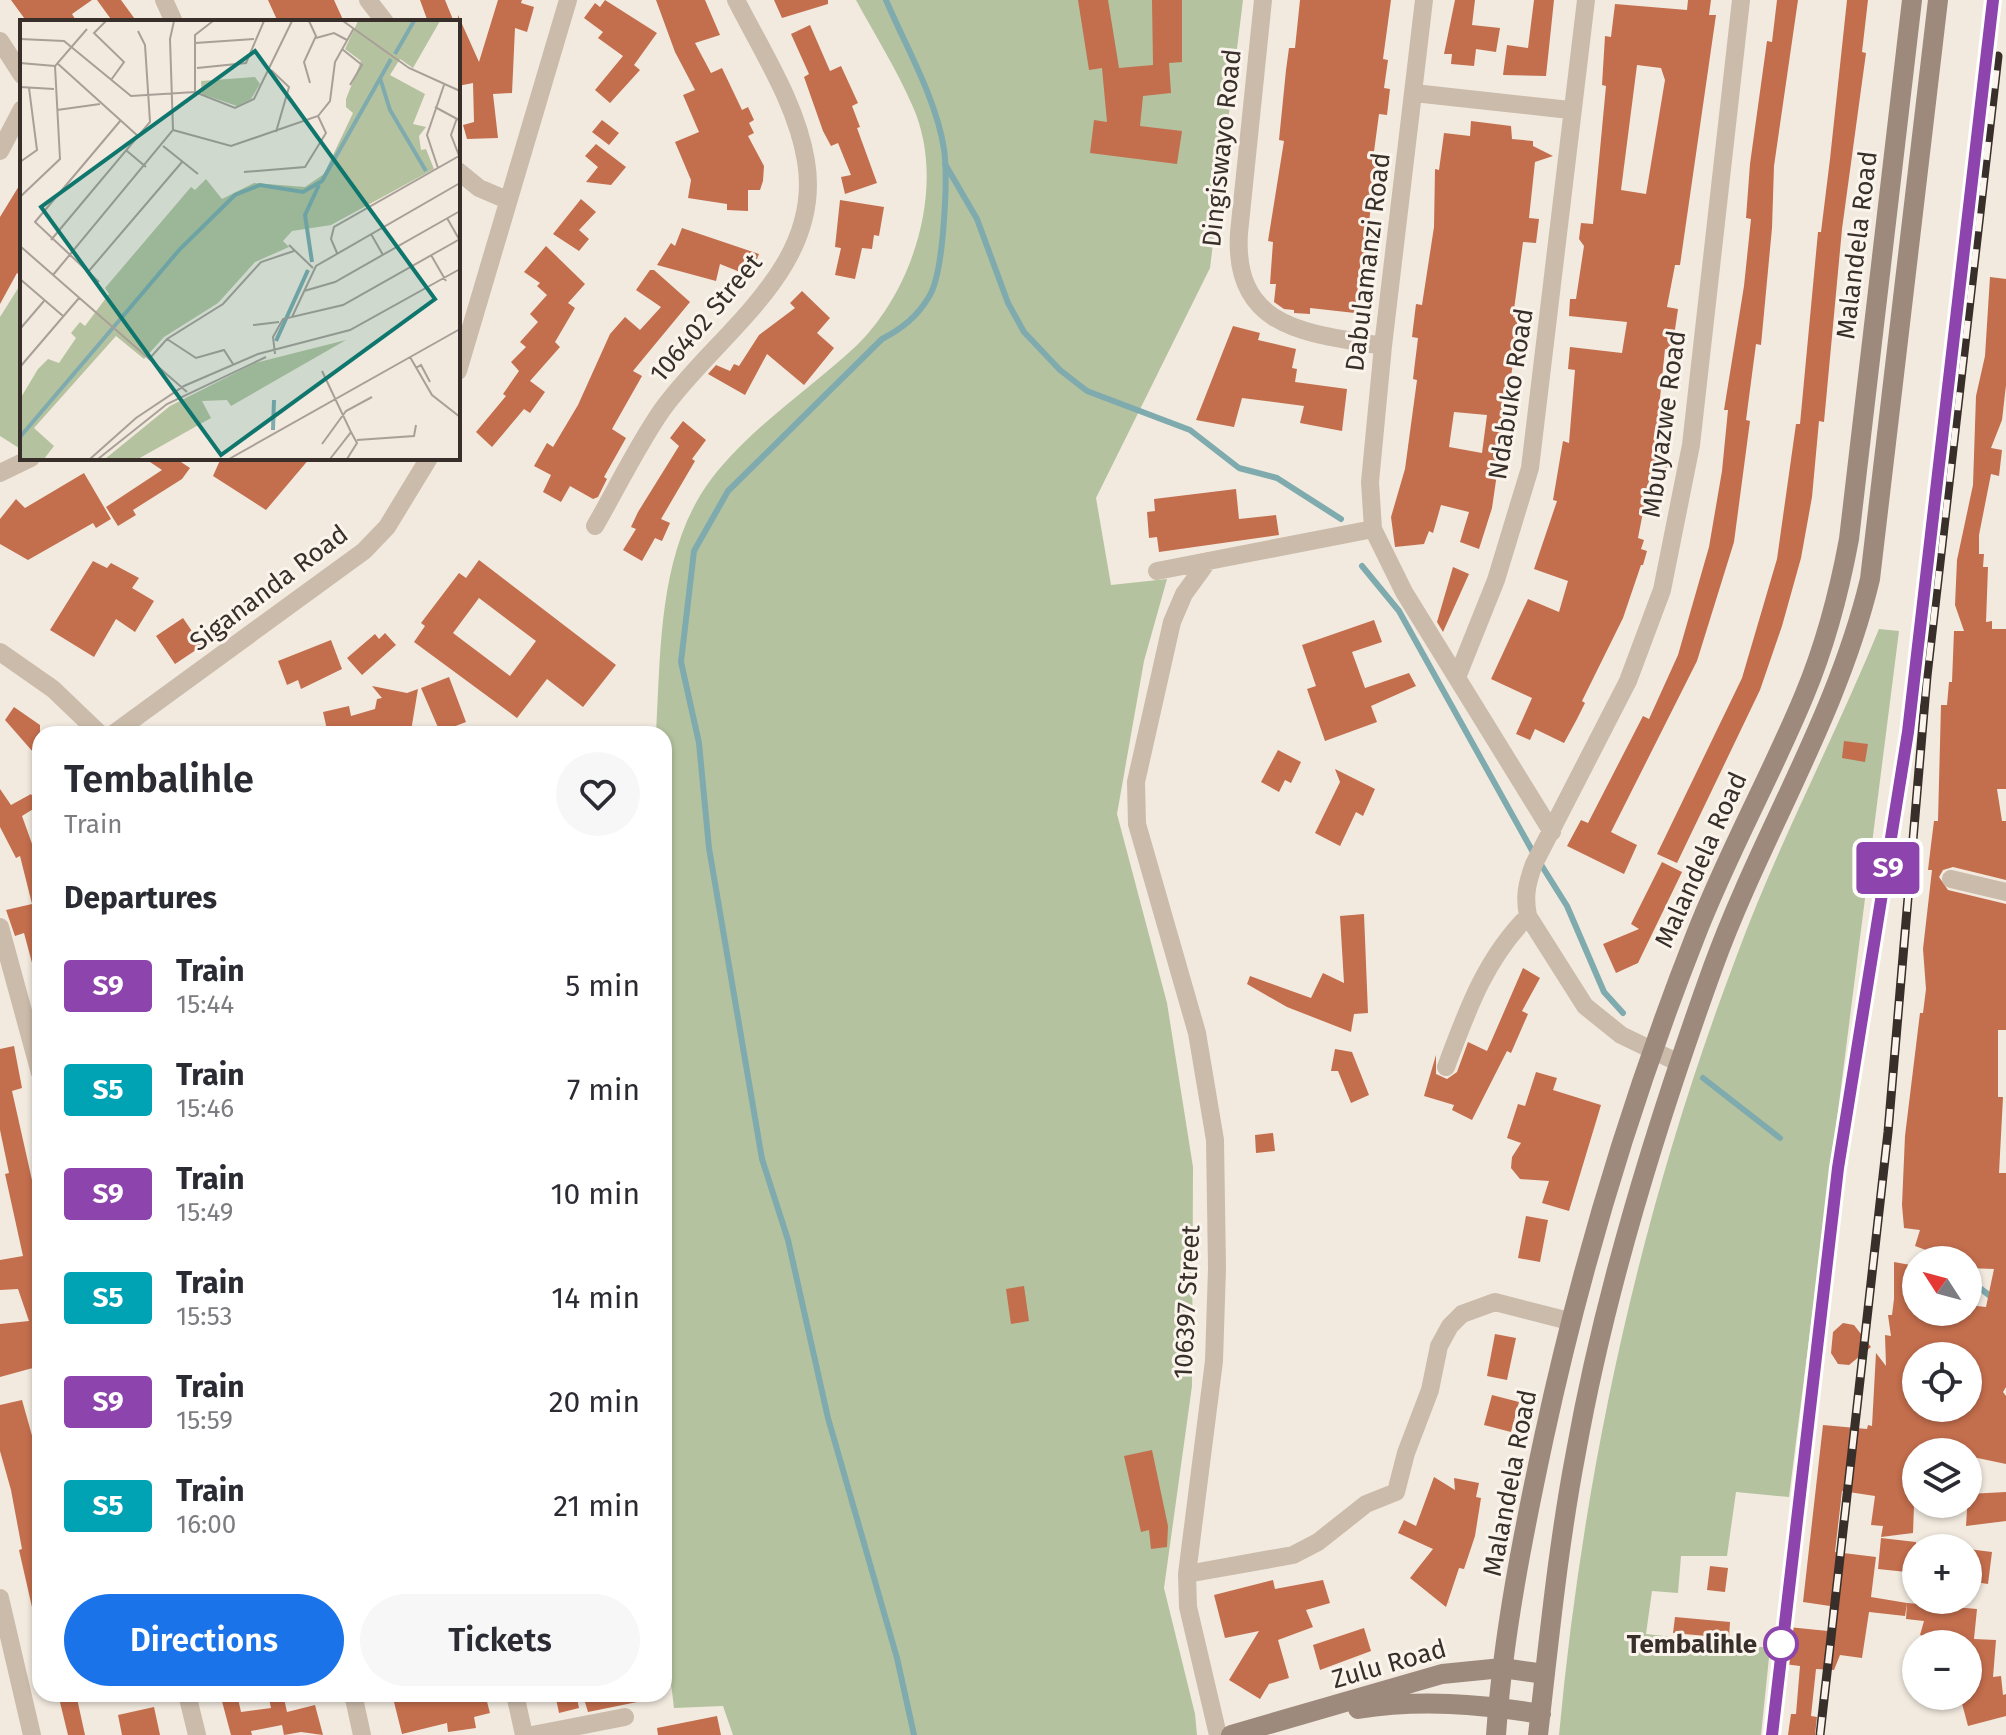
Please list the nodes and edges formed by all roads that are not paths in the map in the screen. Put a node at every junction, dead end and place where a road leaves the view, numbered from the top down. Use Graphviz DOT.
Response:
graph roads {
  1 [pos="164,0"];
  2 [pos="368,0"];
  3 [pos="568,0"];
  4 [pos="736,0"];
  5 [pos="1263,0"];
  6 [pos="1424,0"];
  7 [pos="1586,0"];
  8 [pos="1741,0"];
  9 [pos="1912,0"];
  10 [pos="1938,0"];
  11 [pos="173,20"];
  12 [pos="383,20"];
  13 [pos="0,41"];
  14 [pos="20,72"];
  15 [pos="1414,93"];
  16 [pos="1570,110"];
  17 [pos="20,113"];
  18 [pos="0,151"];
  19 [pos="460,173"];
  20 [pos="507,200"];
  21 [pos="1383,346"];
  22 [pos="460,364"];
  23 [pos="27,460"];
  24 [pos="428,460"];
  25 [pos="0,473"];
  26 [pos="595,526"];
  27 [pos="1373,529"];
  28 [pos="1208,561"];
  29 [pos="1157,571"];
  30 [pos="0,652"];
  31 [pos="1458,675"];
  32 [pos="92,726"];
  33 [pos="124,726"];
  34 [pos="1552,832"];
  35 [pos="1951,879"];
  36 [pos="2006,892"];
  37 [pos="1528,916"];
  38 [pos="0,927"];
  39 [pos="2,947"];
  40 [pos="32,1043"];
  41 [pos="1651,1049"];
  42 [pos="1679,1063"];
  43 [pos="1446,1067"];
  44 [pos="1569,1321"];
  45 [pos="1187,1574"];
  46 [pos="0,1598"];
  47 [pos="1502,1668"];
  48 [pos="1545,1674"];
  49 [pos="189,1702"];
  50 [pos="355,1702"];
  51 [pos="517,1702"];
  52 [pos="1498,1707"];
  53 [pos="1541,1714"];
  54 [pos="625,1717"];
  55 [pos="1295,1719"];
  56 [pos="32,1735"];
  57 [pos="197,1735"];
  58 [pos="362,1735"];
  59 [pos="524,1735"];
  60 [pos="532,1735"];
  61 [pos="1218,1735"];
  62 [pos="1231,1735"];
  63 [pos="1496,1735"];
  64 [pos="1538,1735"];
  1 -- 11 [label="street"];
  2 -- 12 [label="street"];
  3 -- 20 [label="street"];
  4 -- 26 [label="street, 106402 Street"];
  5 -- 21 [label="street, Dingiswayo Road"];
  6 -- 15 [label="street, Dabulamanzi Road"];
  7 -- 16 [label="street, Ndabuko Road"];
  8 -- 34 [label="street, Mbuyazwe Road"];
  9 -- 41 [label="main road, Malandela Road"];
  10 -- 42 [label="main road, Malandela Road"];
  13 -- 14 [label="street"];
  15 -- 16 [label="street"];
  15 -- 21 [label="street, Dabulamanzi Road"];
  16 -- 31 [label="street, Ndabuko Road"];
  17 -- 18 [label="street"];
  19 -- 20 [label="street"];
  20 -- 22 [label="street"];
  21 -- 27 [label="street, Dabulamanzi Road"];
  23 -- 25 [label="street"];
  24 -- 33 [label="street, Sigananda Road"];
  27 -- 28 [label="street"];
  27 -- 31 [label="street, Dabulamanzi Road"];
  28 -- 29 [label="street"];
  28 -- 45 [label="street, 106397 Street"];
  30 -- 32 [label="street"];
  31 -- 34 [label="street, Dabulamanzi Road"];
  34 -- 37 [label="street"];
  35 -- 36 [label="street"];
  37 -- 41 [label="street"];
  37 -- 43 [label="street"];
  38 -- 39 [label="street"];
  39 -- 40 [label="street"];
  41 -- 42 [label="street"];
  41 -- 44 [label="main road, Malandela Road"];
  42 -- 48 [label="main road, Malandela Road"];
  44 -- 45 [label="street"];
  44 -- 47 [label="main road, Malandela Road"];
  45 -- 61 [label="street, 106397 Street"];
  46 -- 56 [label="street"];
  47 -- 48 [label="main road, Zulu Road"];
  47 -- 52 [label="main road, Malandela Road"];
  47 -- 55 [label="main road, Zulu Road"];
  48 -- 53 [label="main road, Malandela Road"];
  49 -- 57 [label="street"];
  50 -- 58 [label="street"];
  51 -- 59 [label="street"];
  52 -- 53 [label="main road, Zulu Road"];
  52 -- 55 [label="main road, Zulu Road"];
  52 -- 63 [label="main road, Malandela Road"];
  53 -- 64 [label="main road, Malandela Road"];
  54 -- 60 [label="street"];
  55 -- 62 [label="main road, Zulu Road"];
}
